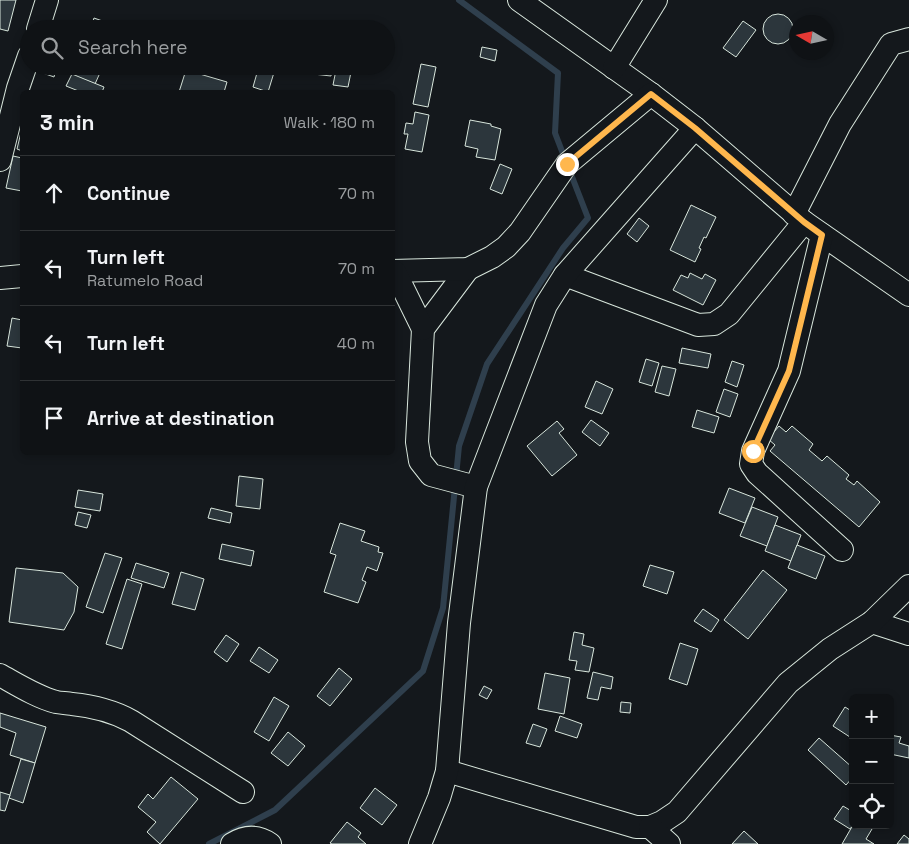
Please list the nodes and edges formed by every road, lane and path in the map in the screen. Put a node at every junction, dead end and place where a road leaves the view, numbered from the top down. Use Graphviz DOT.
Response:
graph roads {
  1 [pos="47,0"];
  2 [pos="519,0"];
  3 [pos="656,0"];
  4 [pos="41,20"];
  5 [pos="909,39"];
  6 [pos="614,68"];
  7 [pos="22,75"];
  8 [pos="651,94"];
  9 [pos="695,128"];
  10 [pos="0,160"];
  11 [pos="799,218"];
  12 [pos="822,235"];
  13 [pos="468,269"];
  14 [pos="395,272"];
  15 [pos="395,274"];
  16 [pos="565,275"];
  17 [pos="20,276"];
  18 [pos="0,278"];
  19 [pos="909,295"];
  20 [pos="423,329"];
  21 [pos="476,487"];
  22 [pos="842,550"];
  23 [pos="909,586"];
  24 [pos="872,622"];
  25 [pos="909,634"];
  26 [pos="0,676"];
  27 [pos="447,771"];
  28 [pos="243,792"];
  29 [pos="650,827"];
  30 [pos="232,844"];
  31 [pos="270,844"];
  32 [pos="420,844"];
  33 [pos="669,844"];
  1 -- 4 [label="street"];
  2 -- 6 [label="street"];
  3 -- 6 [label="street"];
  5 -- 11 [label="street"];
  6 -- 8 [label="street"];
  7 -- 10 [label="street"];
  8 -- 9 [label="street"];
  8 -- 13 [label="street"];
  9 -- 11 [label="street"];
  9 -- 16 [label="street"];
  11 -- 12 [label="street"];
  11 -- 16 [label="street"];
  12 -- 19 [label="street"];
  12 -- 22 [label="street"];
  13 -- 14 [label="street"];
  13 -- 20 [label="street"];
  15 -- 20 [label="street"];
  16 -- 21 [label="street"];
  17 -- 18 [label="street"];
  20 -- 21 [label="street"];
  21 -- 27 [label="street"];
  23 -- 24 [label="street"];
  24 -- 25 [label="street"];
  24 -- 29 [label="street"];
  26 -- 28 [label="street"];
  27 -- 29 [label="street"];
  27 -- 32 [label="street"];
  29 -- 33 [label="street"];
  30 -- 31 [label="street"];
}
